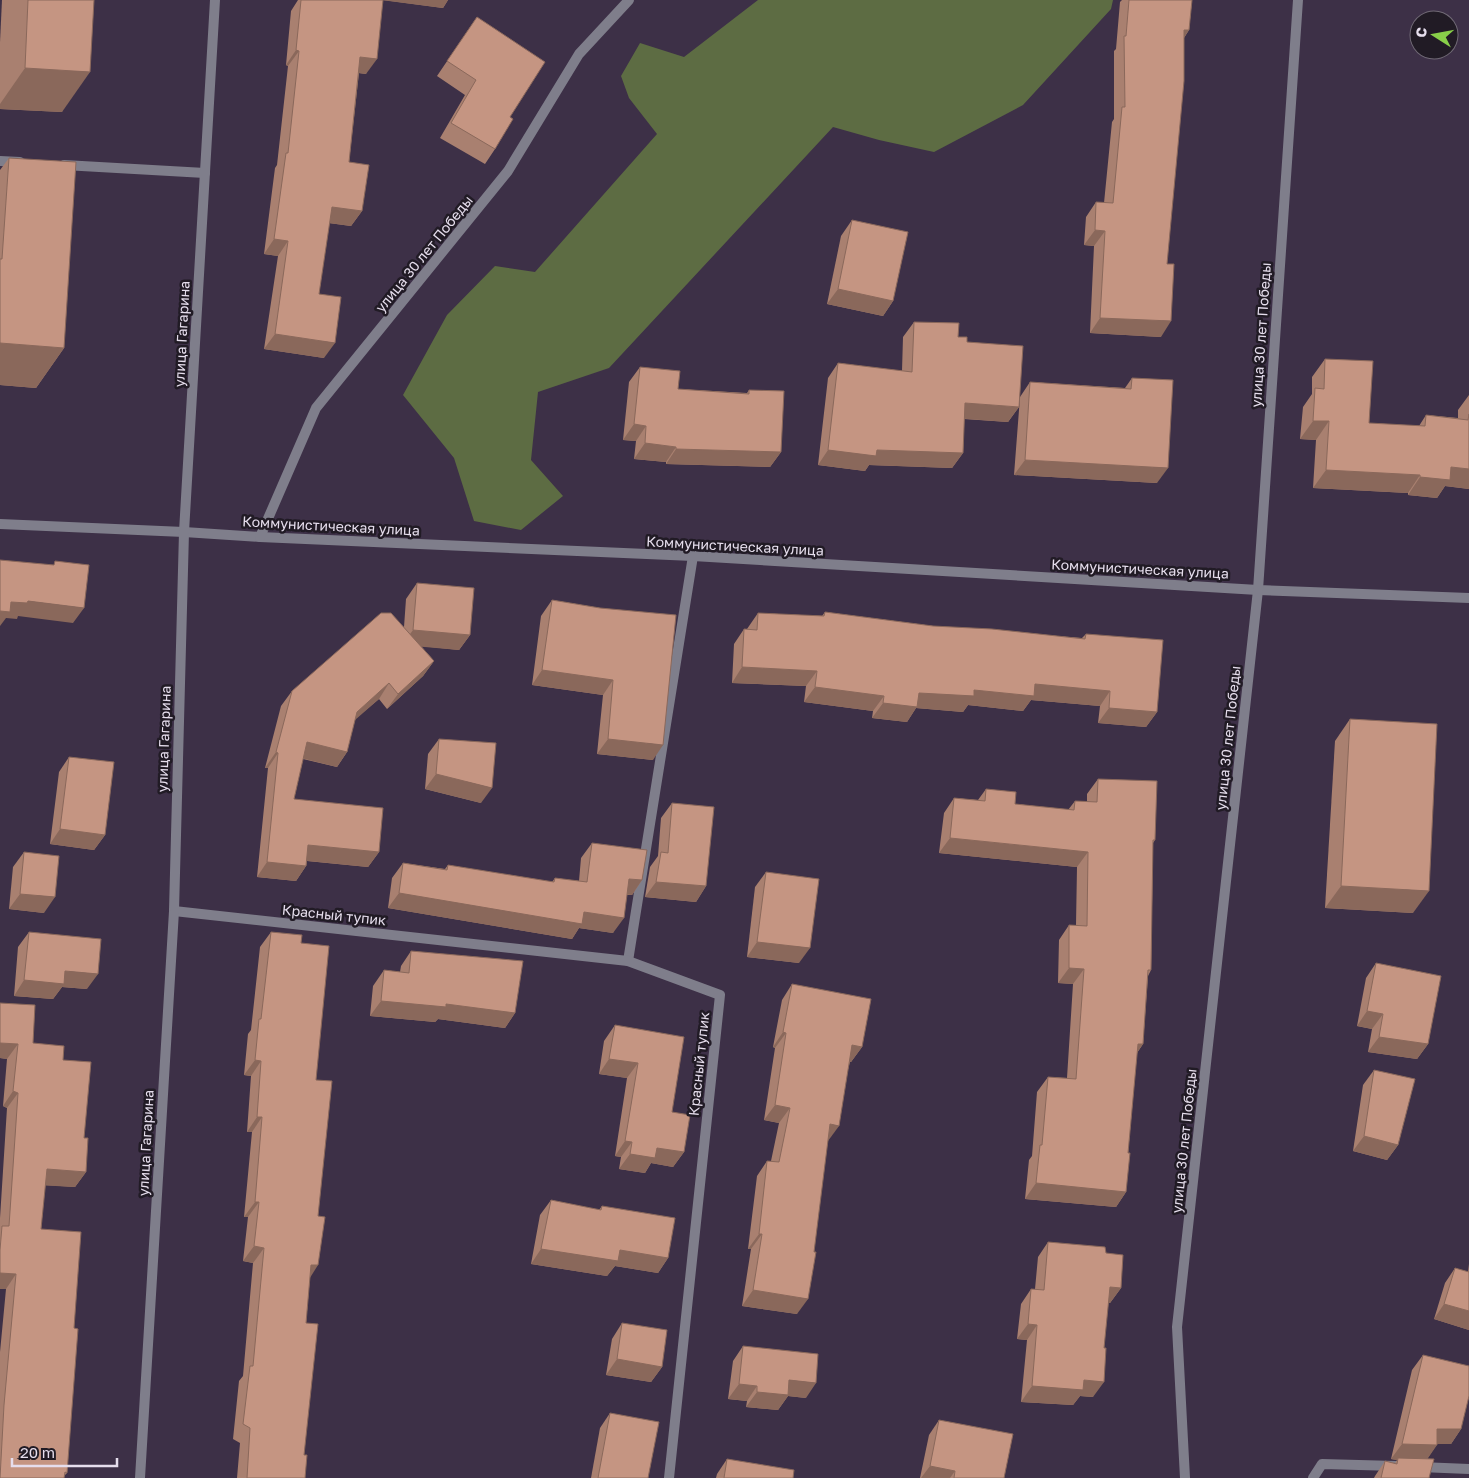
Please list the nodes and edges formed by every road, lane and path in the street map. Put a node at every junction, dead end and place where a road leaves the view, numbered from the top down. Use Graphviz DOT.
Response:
graph roads {
  1 [pos="215,0"];
  2 [pos="629,0"];
  3 [pos="1298,0"];
  4 [pos="0,161"];
  5 [pos="29,162"];
  6 [pos="49,164"];
  7 [pos="205,173"];
  8 [pos="0,524"];
  9 [pos="184,532"];
  10 [pos="260,537"];
  11 [pos="693,556"];
  12 [pos="1258,590"];
  13 [pos="1469,598"];
  14 [pos="174,911"];
  15 [pos="628,961"];
  16 [pos="1469,1469"];
  17 [pos="140,1478"];
  18 [pos="669,1478"];
  19 [pos="1185,1478"];
  20 [pos="1313,1478"];
  1 -- 7 [label="street, улица Гагарина"];
  2 -- 10 [label="street, улица 30 лет Победы"];
  3 -- 12 [label="street, улица 30 лет Победы"];
  4 -- 5 [label="street"];
  6 -- 7 [label="street"];
  7 -- 9 [label="street, улица Гагарина"];
  8 -- 9 [label="street, Коммунистическая улица"];
  9 -- 10 [label="street, Коммунистическая улица"];
  9 -- 14 [label="street, улица Гагарина"];
  10 -- 11 [label="street, Коммунистическая улица"];
  11 -- 12 [label="street, Коммунистическая улица"];
  11 -- 15 [label="street"];
  12 -- 13 [label="street, Коммунистическая улица"];
  12 -- 19 [label="street, улица 30 лет Победы"];
  14 -- 15 [label="street, Красный тупик"];
  14 -- 17 [label="street, улица Гагарина"];
  15 -- 18 [label="street, Красный тупик"];
  16 -- 20 [label="street"];
}
